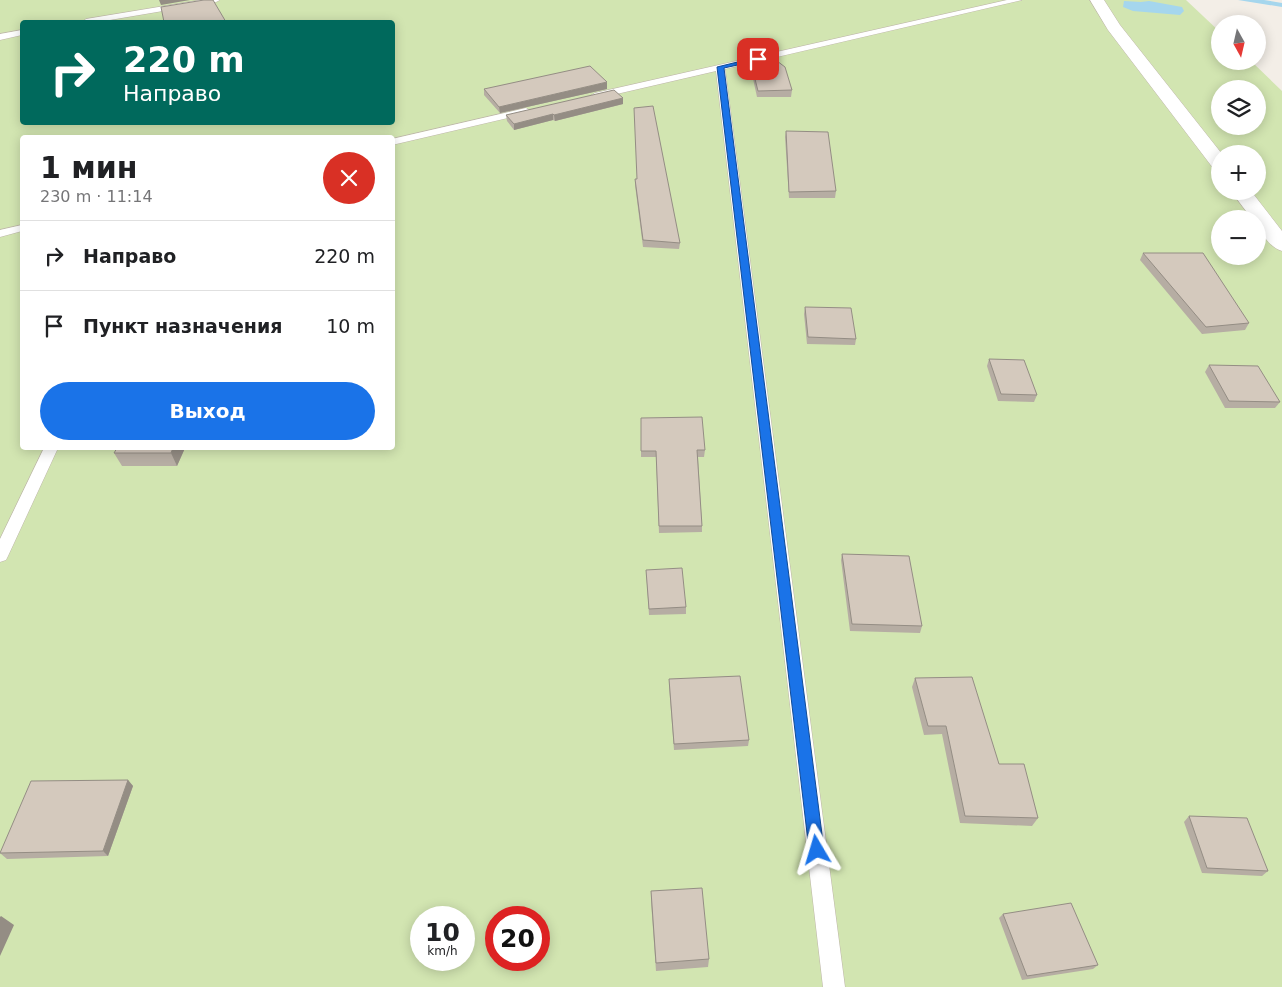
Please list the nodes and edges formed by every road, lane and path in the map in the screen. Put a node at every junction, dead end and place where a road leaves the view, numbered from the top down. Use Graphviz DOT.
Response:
graph roads {
  1 [pos="216,0"];
  2 [pos="1018,0"];
  3 [pos="1097,0"];
  4 [pos="98,20"];
  5 [pos="20,33"];
  6 [pos="0,37"];
  7 [pos="720,67"];
  8 [pos="585,98"];
  9 [pos="537,109"];
  10 [pos="395,141"];
  11 [pos="1211,152"];
  12 [pos="1248,200"];
  13 [pos="20,229"];
  14 [pos="0,234"];
  15 [pos="1282,245"];
  16 [pos="50,450"];
  17 [pos="0,556"];
  18 [pos="834,987"];
  1 -- 4 [label="lane"];
  2 -- 7 [label="lane"];
  3 -- 11 [label="street"];
  5 -- 6 [label="lane"];
  7 -- 8 [label="lane"];
  7 -- 18 [label="lane"];
  9 -- 10 [label="lane"];
  12 -- 15 [label="street"];
  13 -- 14 [label="lane"];
  16 -- 17 [label="lane"];
}
